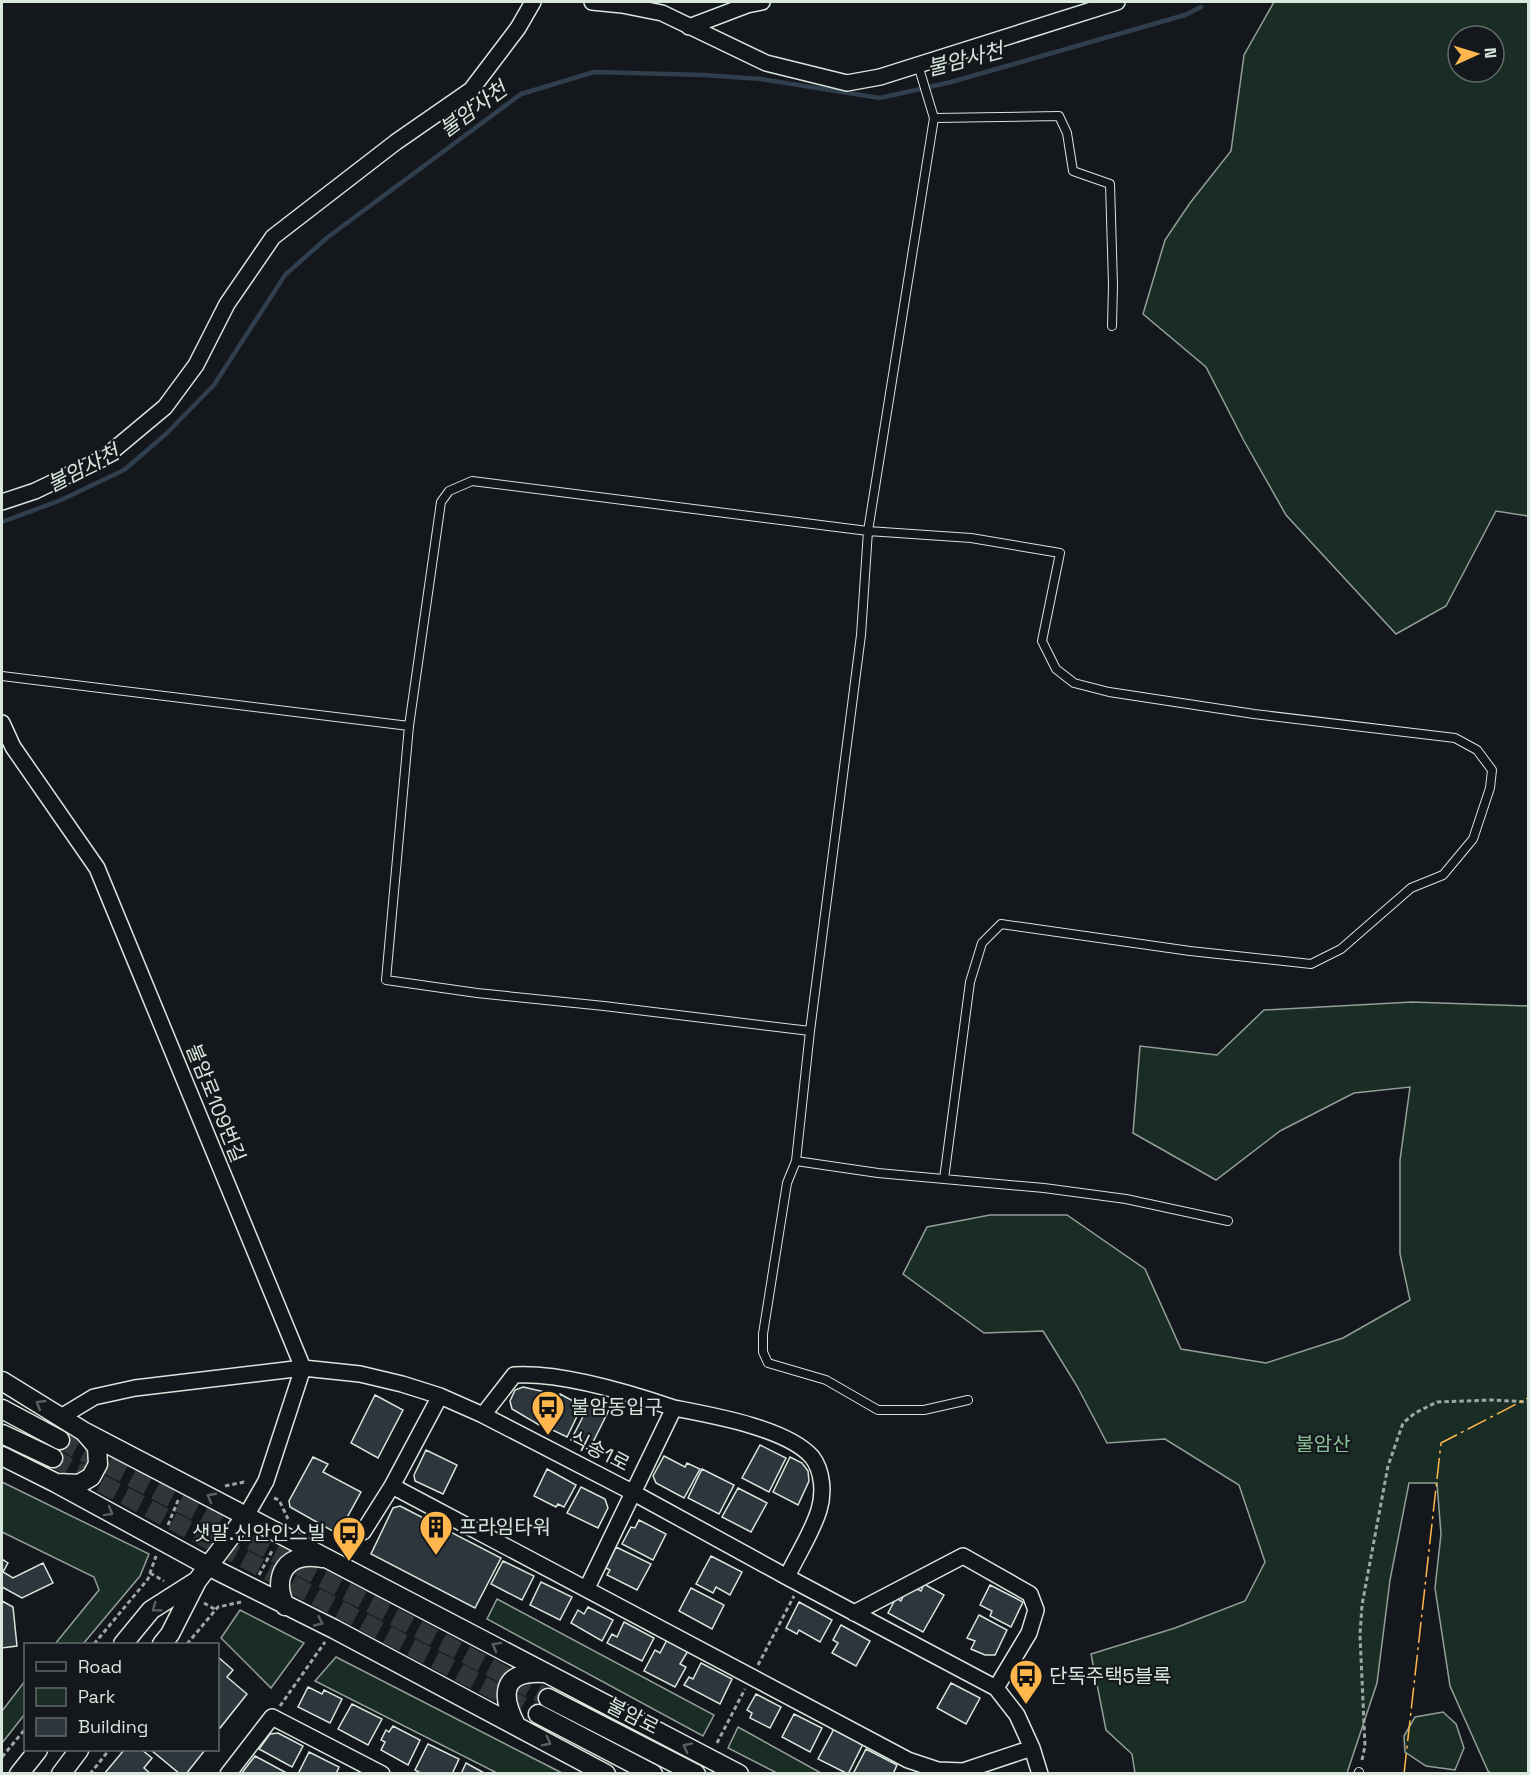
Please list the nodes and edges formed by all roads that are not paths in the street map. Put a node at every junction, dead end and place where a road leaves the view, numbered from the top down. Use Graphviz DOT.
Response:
graph roads {
  1 [pos="533,2"];
  2 [pos="592,2"];
  3 [pos="762,2"];
  4 [pos="1117,2"];
  5 [pos="689,27"];
  6 [pos="920,70"];
  7 [pos="934,118"];
  8 [pos="1112,326"];
  9 [pos="2,502"];
  10 [pos="868,531"];
  11 [pos="2,676"];
  12 [pos="2,723"];
  13 [pos="409,726"];
  14 [pos="810,1031"];
  15 [pos="796,1161"];
  16 [pos="944,1179"];
  17 [pos="1228,1221"];
  18 [pos="303,1368"];
  19 [pos="2,1381"];
  20 [pos="440,1396"];
  21 [pos="968,1400"];
  22 [pos="674,1408"];
  23 [pos="2,1409"];
  24 [pos="483,1415"];
  25 [pos="61,1417"];
  26 [pos="83,1431"];
  27 [pos="2,1434"];
  28 [pos="60,1440"];
  29 [pos="2,1456"];
  30 [pos="52,1458"];
  31 [pos="56,1483"];
  32 [pos="392,1486"];
  33 [pos="632,1492"];
  34 [pos="246,1516"];
  35 [pos="363,1532"];
  36 [pos="327,1559"];
  37 [pos="202,1574"];
  38 [pos="787,1577"];
  39 [pos="587,1588"];
  40 [pos="285,1606"];
  41 [pos="854,1613"];
  42 [pos="124,1643"];
  43 [pos="163,1643"];
  44 [pos="543,1672"];
  45 [pos="996,1688"];
  46 [pos="548,1698"];
  47 [pos="538,1714"];
  48 [pos="516,1725"];
  49 [pos="1032,1748"];
  50 [pos="36,1751"];
  51 [pos="78,1751"];
  52 [pos="19,1773"];
  53 [pos="61,1773"];
  54 [pos="228,1773"];
  55 [pos="382,1773"];
  56 [pos="606,1773"];
  57 [pos="653,1773"];
  58 [pos="696,1773"];
  59 [pos="739,1773"];
  60 [pos="1040,1773"];
  1 -- 9 [label="street"];
  2 -- 5 [label="street"];
  3 -- 5 [label="street"];
  4 -- 6 [label="street"];
  5 -- 6 [label="street"];
  6 -- 7 [label="lane"];
  7 -- 8 [label="lane"];
  7 -- 10 [label="lane"];
  10 -- 13 [label="lane"];
  10 -- 14 [label="lane"];
  10 -- 16 [label="lane"];
  11 -- 13 [label="lane"];
  12 -- 18 [label="street, 불암로109번길"];
  13 -- 14 [label="lane"];
  14 -- 15 [label="lane"];
  15 -- 16 [label="lane"];
  15 -- 21 [label="lane"];
  16 -- 17 [label="lane"];
  18 -- 20 [label="street, 식송1로"];
  18 -- 25 [label="street, 식송1로"];
  18 -- 34 [label="street"];
  25 -- 19 [label="street, one-way"];
  20 -- 24 [label="street, 식송1로"];
  20 -- 32 [label="street"];
  22 -- 24 [label="street"];
  22 -- 33 [label="street"];
  22 -- 38 [label="street"];
  23 -- 28 [label="street"];
  24 -- 33 [label="street, 식송1로"];
  25 -- 26 [label="street"];
  26 -- 31 [label="street"];
  34 -- 26 [label="street, one-way"];
  27 -- 30 [label="street"];
  29 -- 31 [label="street"];
  31 -- 37 [label="street, one-way"];
  32 -- 35 [label="street"];
  32 -- 39 [label="street"];
  33 -- 38 [label="street, 식송1로"];
  33 -- 39 [label="street"];
  34 -- 36 [label="street"];
  34 -- 37 [label="street"];
  36 -- 40 [label="street"];
  44 -- 36 [label="street, one-way"];
  37 -- 40 [label="street"];
  37 -- 42 [label="street, one-way"];
  37 -- 43 [label="street"];
  38 -- 41 [label="street, 식송1로"];
  39 -- 49 [label="street"];
  40 -- 48 [label="street, one-way"];
  41 -- 45 [label="street, 식송1로"];
  41 -- 45 [label="street"];
  44 -- 48 [label="street"];
  59 -- 44 [label="street, one-way"];
  45 -- 49 [label="street, 식송1로"];
  46 -- 58 [label="street, 불암로"];
  47 -- 57 [label="street"];
  48 -- 56 [label="street, one-way"];
  49 -- 60 [label="street, 식송1로"];
  50 -- 52 [label="street"];
  51 -- 53 [label="street"];
  54 -- 55 [label="street"];
}
